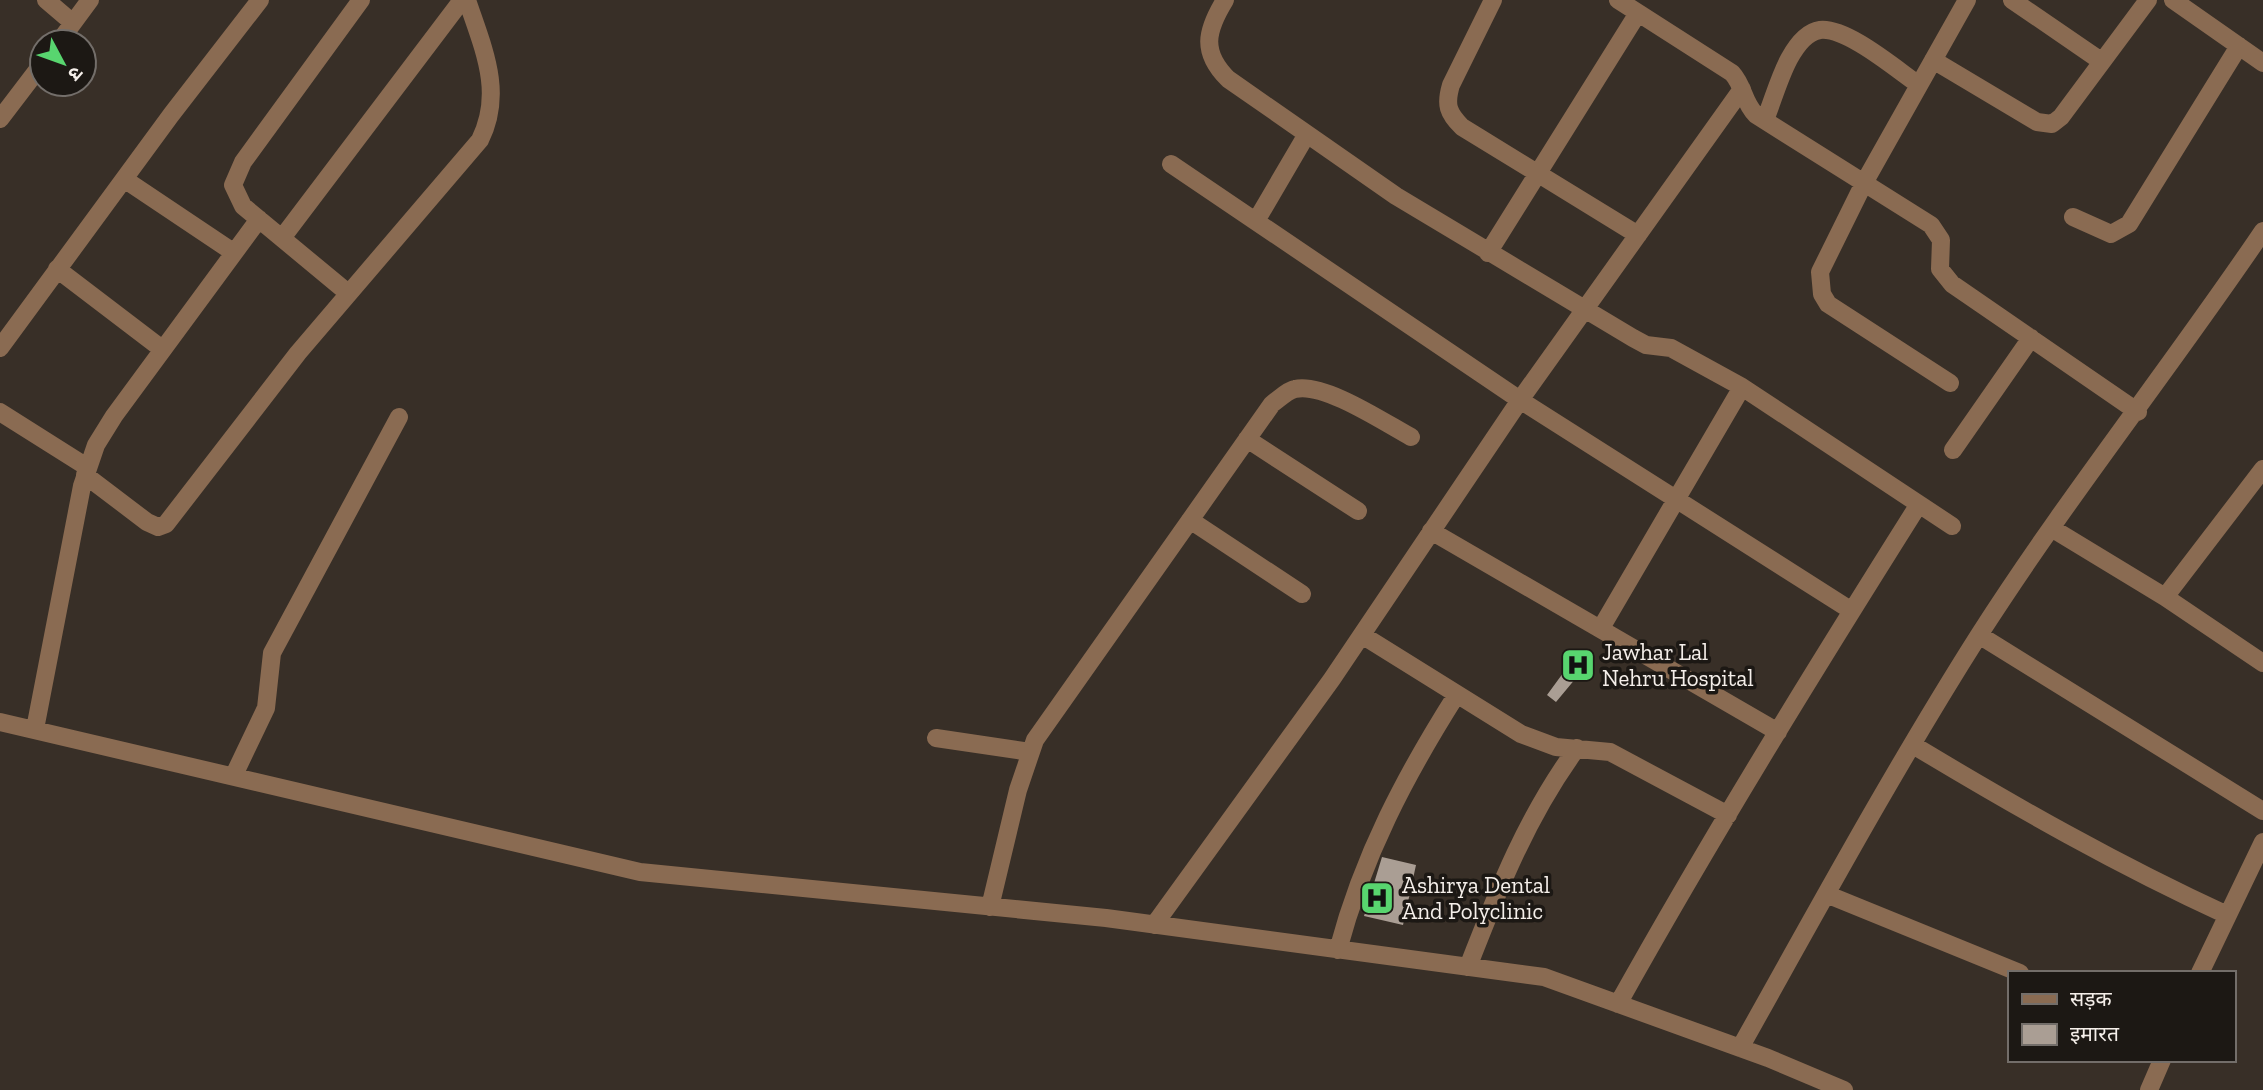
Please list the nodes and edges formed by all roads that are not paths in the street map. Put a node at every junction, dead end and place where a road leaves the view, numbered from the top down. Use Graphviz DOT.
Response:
graph roads {
  1 [pos="46,0"];
  2 [pos="90,0"];
  3 [pos="259,0"];
  4 [pos="361,0"];
  5 [pos="465,0"];
  6 [pos="1225,0"];
  7 [pos="1493,0"];
  8 [pos="1618,0"];
  9 [pos="1967,0"];
  10 [pos="2012,0"];
  11 [pos="2148,0"];
  12 [pos="2174,0"];
  13 [pos="1638,13"];
  14 [pos="73,23"];
  15 [pos="69,28"];
  16 [pos="2239,46"];
  17 [pos="1933,60"];
  18 [pos="2101,61"];
  19 [pos="2263,62"];
  20 [pos="28,82"];
  21 [pos="1919,85"];
  22 [pos="1742,89"];
  23 [pos="0,119"];
  24 [pos="1765,120"];
  25 [pos="1307,134"];
  26 [pos="1171,164"];
  27 [pos="1536,173"];
  28 [pos="124,179"];
  29 [pos="1864,183"];
  30 [pos="2073,217"];
  31 [pos="259,219"];
  32 [pos="1256,221"];
  33 [pos="2263,231"];
  34 [pos="1637,235"];
  35 [pos="282,238"];
  36 [pos="233,252"];
  37 [pos="1488,253"];
  38 [pos="57,269"];
  39 [pos="348,293"];
  40 [pos="1584,311"];
  41 [pos="2031,338"];
  42 [pos="0,348"];
  43 [pos="162,349"];
  44 [pos="1950,383"];
  45 [pos="1742,387"];
  46 [pos="1520,400"];
  47 [pos="0,412"];
  48 [pos="2138,412"];
  49 [pos="399,417"];
  50 [pos="1410,437"];
  51 [pos="1247,439"];
  52 [pos="1953,450"];
  53 [pos="2263,469"];
  54 [pos="86,471"];
  55 [pos="1677,499"];
  56 [pos="1919,504"];
  57 [pos="1358,511"];
  58 [pos="1190,520"];
  59 [pos="1952,526"];
  60 [pos="2053,529"];
  61 [pos="1431,531"];
  62 [pos="1302,594"];
  63 [pos="2165,597"];
  64 [pos="1852,611"];
  65 [pos="1601,628"];
  66 [pos="1362,635"];
  67 [pos="1979,635"];
  68 [pos="2263,663"];
  69 [pos="1457,694"];
  70 [pos="0,722"];
  71 [pos="35,729"];
  72 [pos="1778,732"];
  73 [pos="936,738"];
  74 [pos="1913,745"];
  75 [pos="1577,748"];
  76 [pos="1030,752"];
  77 [pos="234,775"];
  78 [pos="2263,811"];
  79 [pos="1728,815"];
  80 [pos="2263,842"];
  81 [pos="1826,894"];
  82 [pos="990,907"];
  83 [pos="2227,915"];
  84 [pos="1154,925"];
  85 [pos="1338,950"];
  86 [pos="1468,967"];
  87 [pos="2015,971"];
  88 [pos="2201,971"];
  89 [pos="1618,1004"];
  90 [pos="1740,1048"];
  91 [pos="2161,1062"];
  92 [pos="1844,1090"];
  93 [pos="2149,1090"];
  1 -- 14 [label="street"];
  2 -- 14 [label="street"];
  3 -- 28 [label="street"];
  4 -- 31 [label="street"];
  5 -- 35 [label="street"];
  5 -- 39 [label="street"];
  6 -- 25 [label="street"];
  7 -- 27 [label="street"];
  8 -- 13 [label="street"];
  9 -- 17 [label="street"];
  10 -- 18 [label="street"];
  11 -- 18 [label="street"];
  12 -- 16 [label="street"];
  13 -- 22 [label="street"];
  13 -- 27 [label="street"];
  14 -- 15 [label="street"];
  16 -- 19 [label="street"];
  16 -- 30 [label="street"];
  17 -- 18 [label="street"];
  17 -- 21 [label="street"];
  20 -- 23 [label="street"];
  21 -- 24 [label="street"];
  21 -- 29 [label="street"];
  22 -- 24 [label="street"];
  22 -- 34 [label="street"];
  24 -- 29 [label="street"];
  25 -- 32 [label="street"];
  25 -- 37 [label="street"];
  26 -- 32 [label="street"];
  27 -- 34 [label="street"];
  27 -- 37 [label="street"];
  28 -- 36 [label="street"];
  28 -- 38 [label="street"];
  29 -- 41 [label="street"];
  29 -- 44 [label="street"];
  31 -- 35 [label="street"];
  31 -- 36 [label="street"];
  32 -- 46 [label="street"];
  33 -- 48 [label="street"];
  34 -- 40 [label="street"];
  35 -- 39 [label="street"];
  36 -- 43 [label="street"];
  37 -- 40 [label="street"];
  38 -- 42 [label="street"];
  38 -- 43 [label="street"];
  39 -- 54 [label="street"];
  40 -- 45 [label="street"];
  40 -- 46 [label="street"];
  41 -- 48 [label="street"];
  41 -- 52 [label="street"];
  43 -- 54 [label="street"];
  45 -- 55 [label="street"];
  45 -- 56 [label="street"];
  46 -- 55 [label="street"];
  46 -- 61 [label="street"];
  47 -- 54 [label="street"];
  48 -- 60 [label="street"];
  49 -- 77 [label="street"];
  50 -- 51 [label="street"];
  51 -- 57 [label="street"];
  51 -- 58 [label="street"];
  53 -- 63 [label="street"];
  54 -- 71 [label="street"];
  55 -- 64 [label="street"];
  55 -- 65 [label="street"];
  56 -- 59 [label="street"];
  56 -- 64 [label="street"];
  58 -- 62 [label="street"];
  58 -- 76 [label="street"];
  60 -- 63 [label="street"];
  60 -- 67 [label="street"];
  61 -- 65 [label="street"];
  61 -- 66 [label="street"];
  63 -- 68 [label="street"];
  64 -- 72 [label="street"];
  65 -- 72 [label="street"];
  66 -- 69 [label="street"];
  66 -- 84 [label="street"];
  67 -- 74 [label="street"];
  67 -- 78 [label="street"];
  69 -- 75 [label="street"];
  69 -- 85 [label="street"];
  70 -- 71 [label="street"];
  71 -- 77 [label="street"];
  72 -- 79 [label="street"];
  73 -- 76 [label="street"];
  74 -- 81 [label="street"];
  74 -- 83 [label="street"];
  75 -- 79 [label="street"];
  75 -- 86 [label="street"];
  76 -- 82 [label="street"];
  77 -- 82 [label="street"];
  79 -- 89 [label="street"];
  80 -- 83 [label="street"];
  81 -- 87 [label="street"];
  81 -- 90 [label="street"];
  82 -- 84 [label="street"];
  83 -- 88 [label="street"];
  84 -- 85 [label="street"];
  85 -- 86 [label="street"];
  86 -- 89 [label="street"];
  89 -- 90 [label="street"];
  90 -- 92 [label="street"];
  91 -- 93 [label="street"];
}
